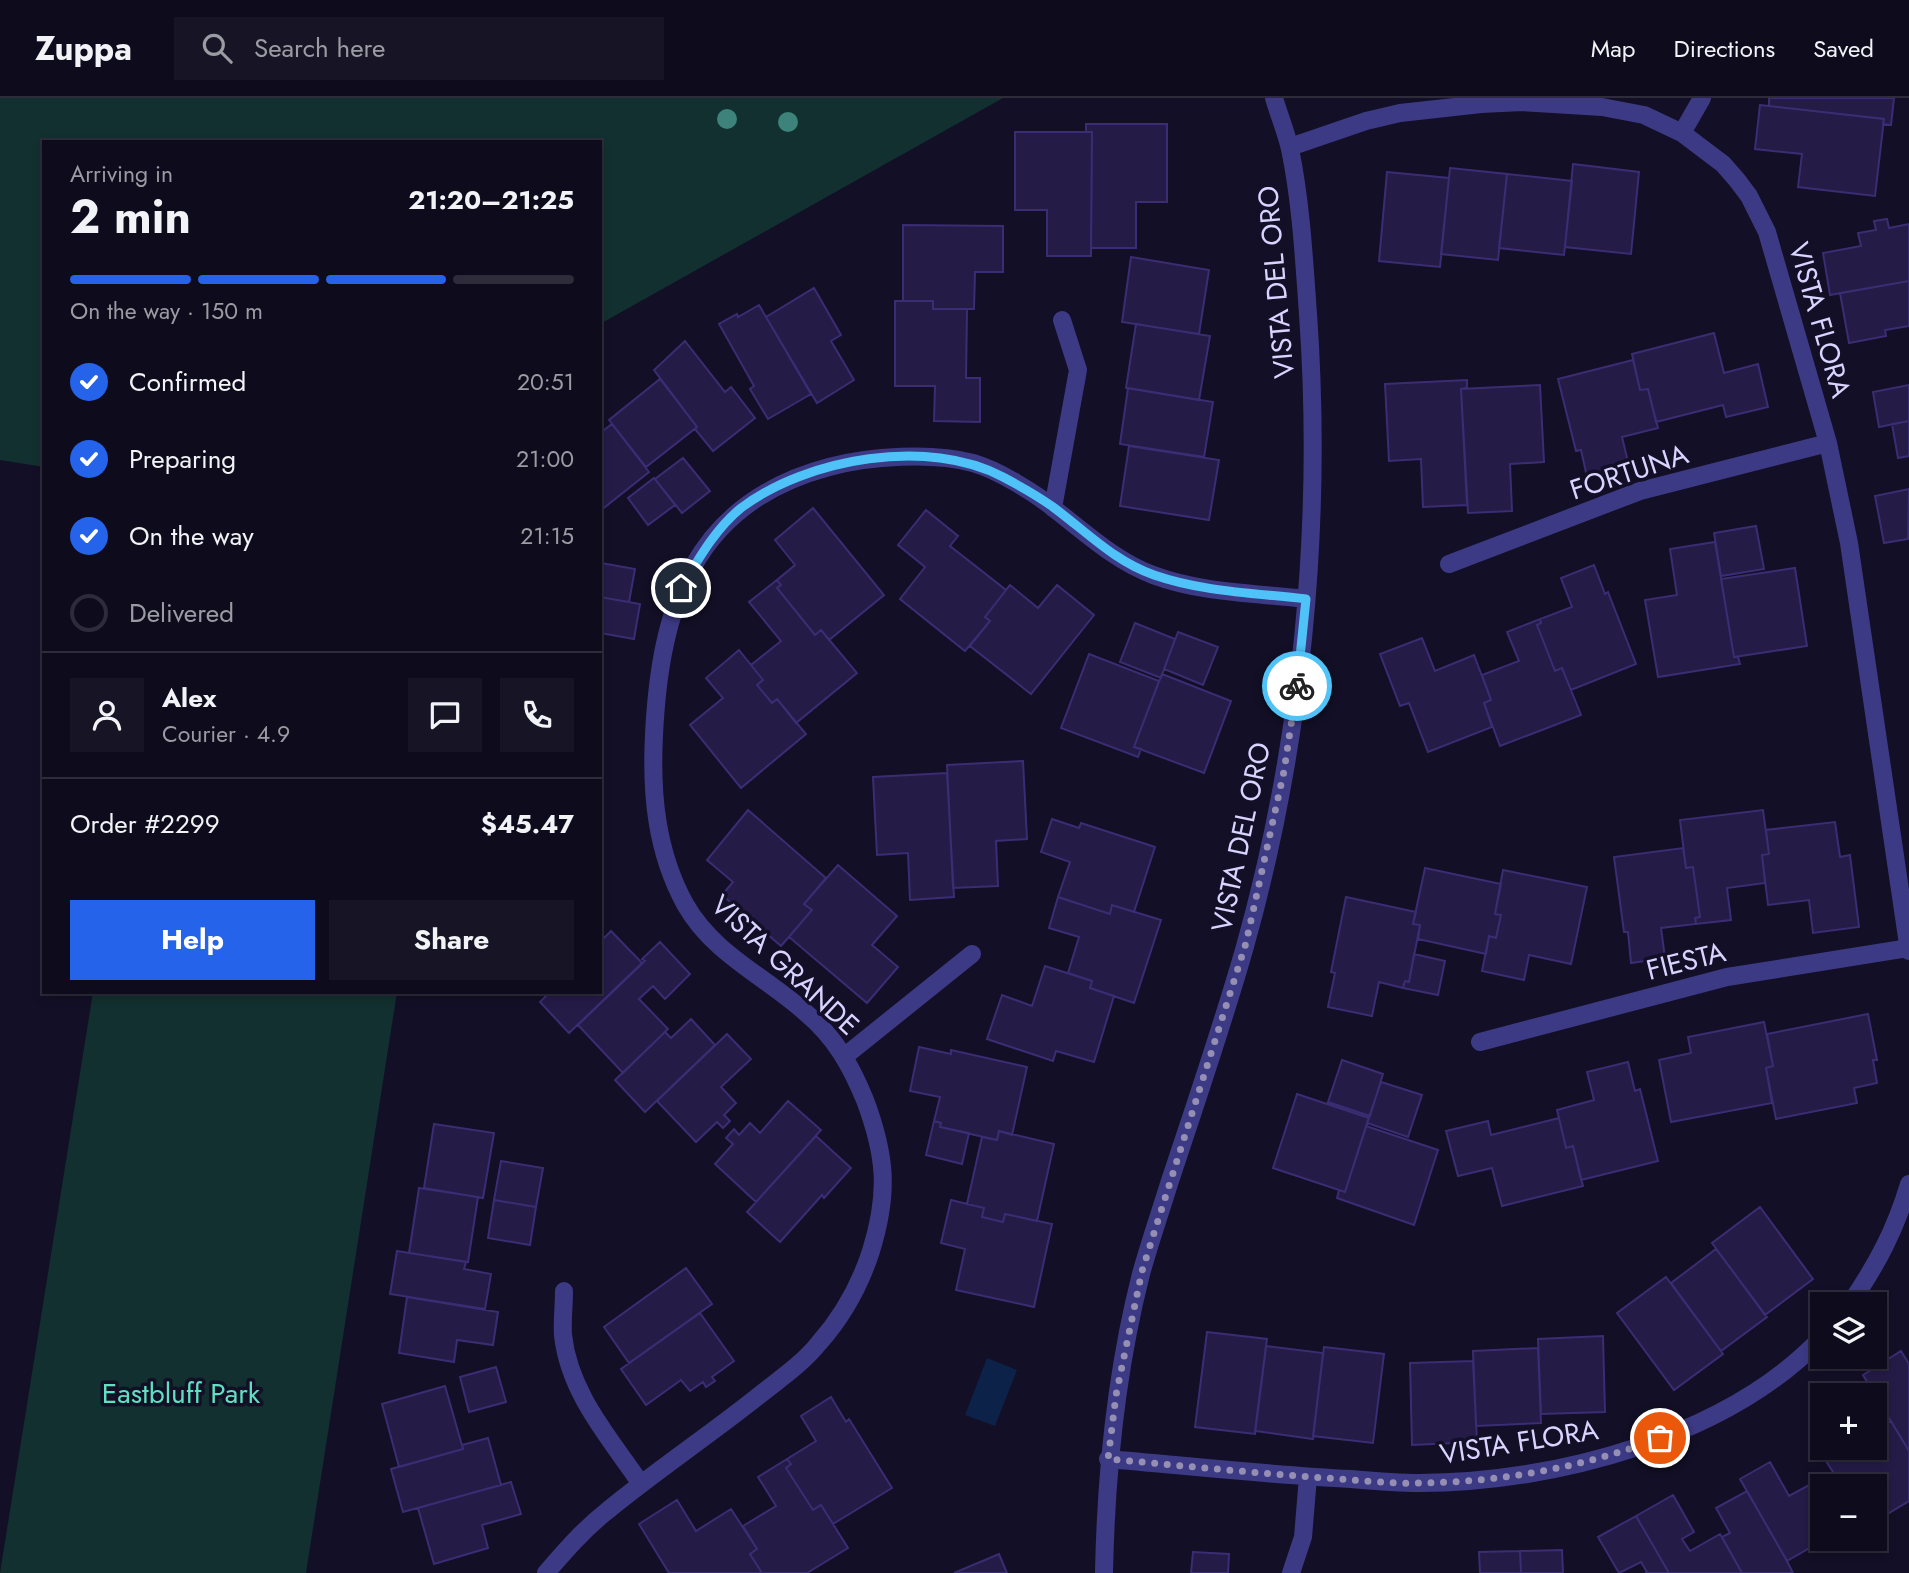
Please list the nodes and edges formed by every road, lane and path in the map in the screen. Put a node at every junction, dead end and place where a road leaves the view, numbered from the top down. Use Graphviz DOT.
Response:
graph roads {
  1 [pos="1274,98"];
  2 [pos="1702,98"];
  3 [pos="1682,133"];
  4 [pos="1290,147"];
  5 [pos="1062,320"];
  6 [pos="1828,443"];
  7 [pos="1054,508"];
  8 [pos="1449,564"];
  9 [pos="1306,599"];
  10 [pos="1909,949"];
  11 [pos="972,954"];
  12 [pos="1480,1042"];
  13 [pos="845,1056"];
  14 [pos="1909,1184"];
  15 [pos="1905,1216"];
  16 [pos="564,1291"];
  17 [pos="1858,1292"];
  18 [pos="1810,1349"];
  19 [pos="1108,1459"];
  20 [pos="1308,1477"];
  21 [pos="641,1484"];
  22 [pos="546,1573"];
  23 [pos="1104,1573"];
  24 [pos="1291,1573"];
  1 -- 4 [label="street, VISTA DEL ORO"];
  2 -- 3 [label="street"];
  3 -- 4 [label="street, VISTA FLORA"];
  3 -- 6 [label="street, VISTA FLORA"];
  4 -- 9 [label="street, VISTA DEL ORO"];
  5 -- 7 [label="street"];
  6 -- 8 [label="street, FORTUNA"];
  6 -- 10 [label="street, VISTA FLORA"];
  7 -- 9 [label="street, VISTA GRANDE"];
  7 -- 13 [label="street, VISTA GRANDE"];
  9 -- 19 [label="street, VISTA DEL ORO"];
  10 -- 12 [label="street, FIESTA"];
  11 -- 13 [label="street"];
  13 -- 21 [label="street, VISTA GRANDE"];
  14 -- 15 [label="street"];
  15 -- 17 [label="street"];
  16 -- 21 [label="street"];
  18 -- 20 [label="street, VISTA FLORA"];
  19 -- 20 [label="street, VISTA FLORA"];
  19 -- 23 [label="street, VISTA DEL ORO"];
  20 -- 24 [label="street"];
  21 -- 22 [label="street, VISTA GRANDE"];
}
